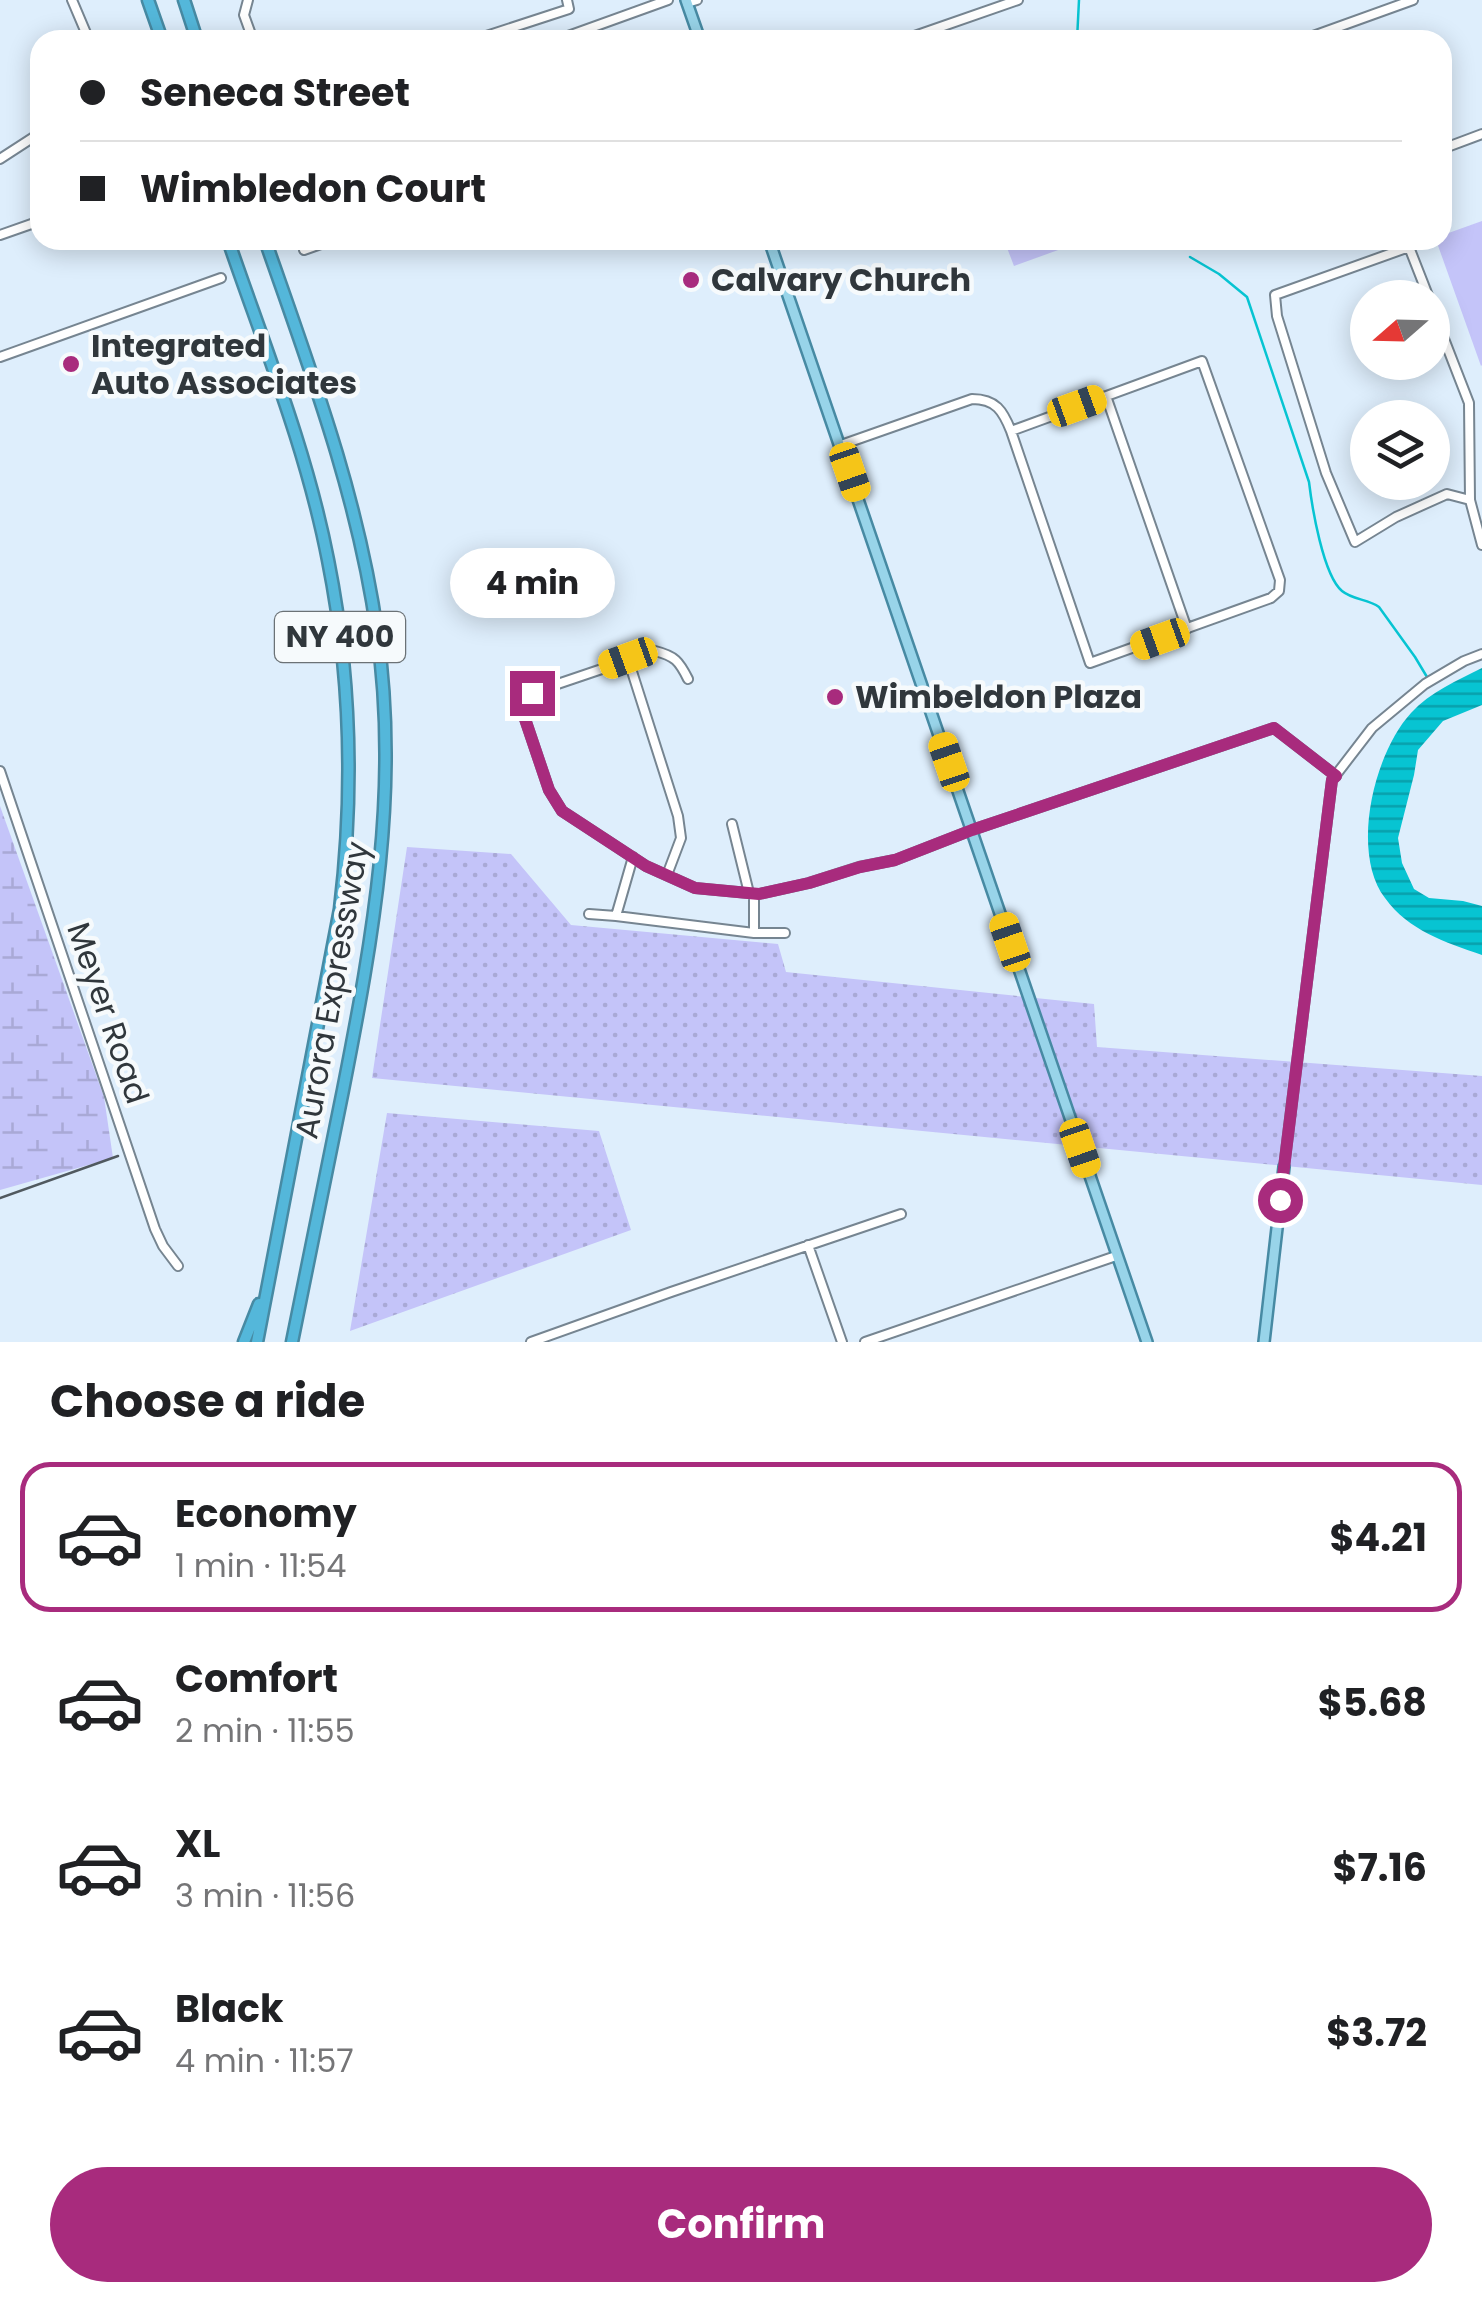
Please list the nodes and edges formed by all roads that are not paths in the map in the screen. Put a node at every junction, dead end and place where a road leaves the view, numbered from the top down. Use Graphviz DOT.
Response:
graph roads {
  1 [pos="72,0"];
  2 [pos="148,0"];
  3 [pos="184,0"];
  4 [pos="248,0"];
  5 [pos="567,0"];
  6 [pos="668,0"];
  7 [pos="1018,0"];
  8 [pos="1414,0"];
  9 [pos="690,1"];
  10 [pos="84,30"];
  11 [pos="158,30"];
  12 [pos="194,30"];
  13 [pos="249,30"];
  14 [pos="506,30"];
  15 [pos="585,30"];
  16 [pos="697,30"];
  17 [pos="932,30"];
  18 [pos="1330,30"];
  19 [pos="1482,134"];
  20 [pos="30,140"];
  21 [pos="1452,144"];
  22 [pos="0,159"];
  23 [pos="30,224"];
  24 [pos="0,234"];
  25 [pos="232,250"];
  26 [pos="268,250"];
  27 [pos="773,250"];
  28 [pos="1404,250"];
  29 [pos="1411,250"];
  30 [pos="221,278"];
  31 [pos="1422,280"];
  32 [pos="1450,354"];
  33 [pos="0,357"];
  34 [pos="1106,396"];
  35 [pos="1012,431"];
  36 [pos="841,445"];
  37 [pos="1470,500"];
  38 [pos="1482,546"];
  39 [pos="1187,629"];
  40 [pos="1482,654"];
  41 [pos="628,658"];
  42 [pos="688,679"];
  43 [pos="0,771"];
  44 [pos="1336,776"];
  45 [pos="732,824"];
  46 [pos="972,830"];
  47 [pos="633,857"];
  48 [pos="667,875"];
  49 [pos="752,894"];
  50 [pos="588,914"];
  51 [pos="616,916"];
  52 [pos="754,933"];
  53 [pos="785,933"];
  54 [pos="1284,1167"];
  55 [pos="901,1214"];
  56 [pos="808,1245"];
  57 [pos="1116,1256"];
  58 [pos="273,1260"];
  59 [pos="178,1266"];
  60 [pos="244,1342"];
  61 [pos="257,1342"];
  62 [pos="292,1342"];
  63 [pos="531,1342"];
  64 [pos="842,1342"];
  65 [pos="865,1342"];
  66 [pos="1147,1342"];
  67 [pos="1264,1342"];
  1 -- 10 [label="street"];
  2 -- 11 [label="highway"];
  3 -- 12 [label="highway"];
  4 -- 13 [label="street"];
  5 -- 14 [label="street"];
  6 -- 15 [label="street"];
  7 -- 17 [label="street"];
  8 -- 18 [label="street"];
  9 -- 16 [label="main road"];
  19 -- 21 [label="street"];
  20 -- 22 [label="street"];
  23 -- 24 [label="street"];
  25 -- 58 [label="highway, Aurora Expressway / NY 400"];
  26 -- 62 [label="highway, Aurora Expressway / NY 400"];
  27 -- 36 [label="main road"];
  28 -- 37 [label="street"];
  29 -- 31 [label="street"];
  30 -- 33 [label="street"];
  32 -- 37 [label="street"];
  34 -- 35 [label="street"];
  34 -- 39 [label="street"];
  34 -- 39 [label="street"];
  35 -- 36 [label="street"];
  35 -- 39 [label="street"];
  36 -- 46 [label="main road"];
  37 -- 38 [label="street"];
  40 -- 44 [label="street"];
  41 -- 42 [label="street"];
  41 -- 47 [label="street"];
  41 -- 48 [label="street"];
  43 -- 59 [label="street, Meyer Road"];
  44 -- 46 [label="street"];
  44 -- 54 [label="street"];
  45 -- 49 [label="street"];
  46 -- 49 [label="street"];
  46 -- 57 [label="main road"];
  47 -- 48 [label="street"];
  47 -- 51 [label="street"];
  48 -- 49 [label="street"];
  49 -- 52 [label="street"];
  50 -- 51 [label="street"];
  51 -- 52 [label="street"];
  52 -- 53 [label="street"];
  54 -- 67 [label="main road"];
  55 -- 56 [label="street"];
  56 -- 63 [label="street"];
  56 -- 64 [label="street"];
  57 -- 65 [label="street"];
  57 -- 66 [label="main road"];
  58 -- 60 [label="highway"];
  58 -- 61 [label="highway, Aurora Expressway / NY 400"];
}
